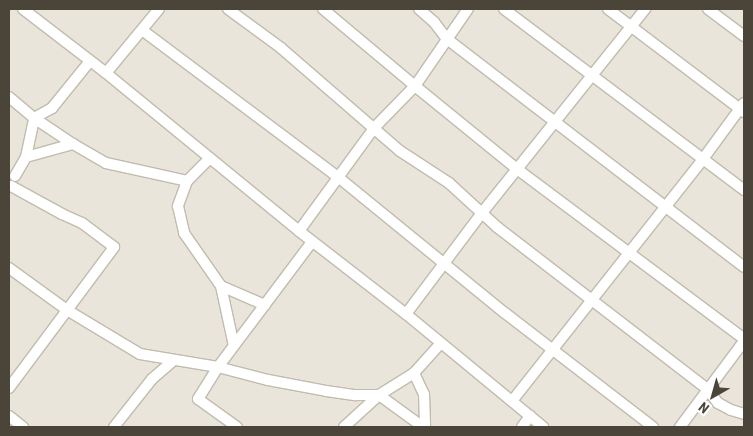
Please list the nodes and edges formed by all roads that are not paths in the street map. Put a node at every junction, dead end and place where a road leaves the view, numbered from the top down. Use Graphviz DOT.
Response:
graph roads {
  1 [pos="23,9"];
  2 [pos="159,9"];
  3 [pos="228,9"];
  4 [pos="323,9"];
  5 [pos="419,9"];
  6 [pos="468,9"];
  7 [pos="504,9"];
  8 [pos="608,9"];
  9 [pos="645,9"];
  10 [pos="708,9"];
  11 [pos="632,26"];
  12 [pos="142,30"];
  13 [pos="744,36"];
  14 [pos="447,39"];
  15 [pos="90,61"];
  16 [pos="106,74"];
  17 [pos="591,75"];
  18 [pos="415,86"];
  19 [pos="9,97"];
  20 [pos="743,108"];
  21 [pos="34,118"];
  22 [pos="555,121"];
  23 [pos="374,128"];
  24 [pos="73,144"];
  25 [pos="26,157"];
  26 [pos="209,159"];
  27 [pos="704,159"];
  28 [pos="518,169"];
  29 [pos="338,177"];
  30 [pos="11,181"];
  31 [pos="187,181"];
  32 [pos="744,190"];
  33 [pos="666,206"];
  34 [pos="481,214"];
  35 [pos="298,231"];
  36 [pos="312,242"];
  37 [pos="629,254"];
  38 [pos="444,264"];
  39 [pos="744,266"];
  40 [pos="9,268"];
  41 [pos="220,286"];
  42 [pos="592,300"];
  43 [pos="265,305"];
  44 [pos="68,310"];
  45 [pos="406,314"];
  46 [pos="744,340"];
  47 [pos="441,343"];
  48 [pos="234,346"];
  49 [pos="554,351"];
  50 [pos="173,361"];
  51 [pos="218,367"];
  52 [pos="414,373"];
  53 [pos="9,388"];
  54 [pos="707,390"];
  55 [pos="380,395"];
  56 [pos="512,401"];
  57 [pos="744,414"];
  58 [pos="9,416"];
  59 [pos="530,416"];
  60 [pos="23,427"];
  61 [pos="114,427"];
  62 [pos="237,427"];
  63 [pos="344,427"];
  64 [pos="424,427"];
  65 [pos="522,427"];
  66 [pos="543,427"];
  67 [pos="653,427"];
  68 [pos="680,427"];
  1 -- 15 [label="street"];
  2 -- 12 [label="street"];
  3 -- 23 [label="street"];
  4 -- 18 [label="street"];
  5 -- 14 [label="street"];
  6 -- 14 [label="street"];
  7 -- 17 [label="street"];
  8 -- 11 [label="street"];
  9 -- 11 [label="street"];
  10 -- 13 [label="street"];
  11 -- 17 [label="street"];
  11 -- 20 [label="street"];
  12 -- 16 [label="street"];
  12 -- 29 [label="street"];
  14 -- 18 [label="street"];
  14 -- 22 [label="street"];
  15 -- 16 [label="street"];
  15 -- 21 [label="street"];
  16 -- 26 [label="street"];
  17 -- 22 [label="street"];
  17 -- 27 [label="street"];
  18 -- 23 [label="street"];
  18 -- 28 [label="street"];
  19 -- 21 [label="street"];
  20 -- 27 [label="street"];
  21 -- 24 [label="street"];
  21 -- 25 [label="street"];
  22 -- 28 [label="street"];
  22 -- 33 [label="street"];
  23 -- 29 [label="street"];
  23 -- 34 [label="street"];
  24 -- 25 [label="street"];
  24 -- 31 [label="street"];
  25 -- 30 [label="street"];
  26 -- 31 [label="street"];
  26 -- 35 [label="street"];
  27 -- 32 [label="street"];
  27 -- 33 [label="street"];
  28 -- 34 [label="street"];
  28 -- 37 [label="street"];
  29 -- 35 [label="street"];
  29 -- 38 [label="street"];
  30 -- 44 [label="street"];
  31 -- 41 [label="street"];
  33 -- 37 [label="street"];
  33 -- 39 [label="street"];
  34 -- 38 [label="street"];
  34 -- 42 [label="street"];
  35 -- 36 [label="street"];
  36 -- 43 [label="street"];
  36 -- 45 [label="street"];
  37 -- 42 [label="street"];
  37 -- 46 [label="street"];
  38 -- 45 [label="street"];
  38 -- 49 [label="street"];
  40 -- 44 [label="street"];
  41 -- 43 [label="street"];
  41 -- 48 [label="street"];
  42 -- 49 [label="street"];
  42 -- 54 [label="street"];
  43 -- 48 [label="street"];
  44 -- 50 [label="street"];
  44 -- 53 [label="street"];
  45 -- 47 [label="street"];
  46 -- 54 [label="street"];
  47 -- 52 [label="street"];
  47 -- 56 [label="street"];
  48 -- 51 [label="street"];
  49 -- 56 [label="street"];
  49 -- 67 [label="street"];
  50 -- 51 [label="street"];
  50 -- 61 [label="street"];
  51 -- 55 [label="street"];
  51 -- 62 [label="street"];
  52 -- 55 [label="street"];
  52 -- 64 [label="street"];
  54 -- 57 [label="street"];
  54 -- 68 [label="street"];
  55 -- 63 [label="street"];
  55 -- 64 [label="street"];
  56 -- 59 [label="street"];
  58 -- 60 [label="street"];
  59 -- 65 [label="street"];
  59 -- 66 [label="street"];
}
